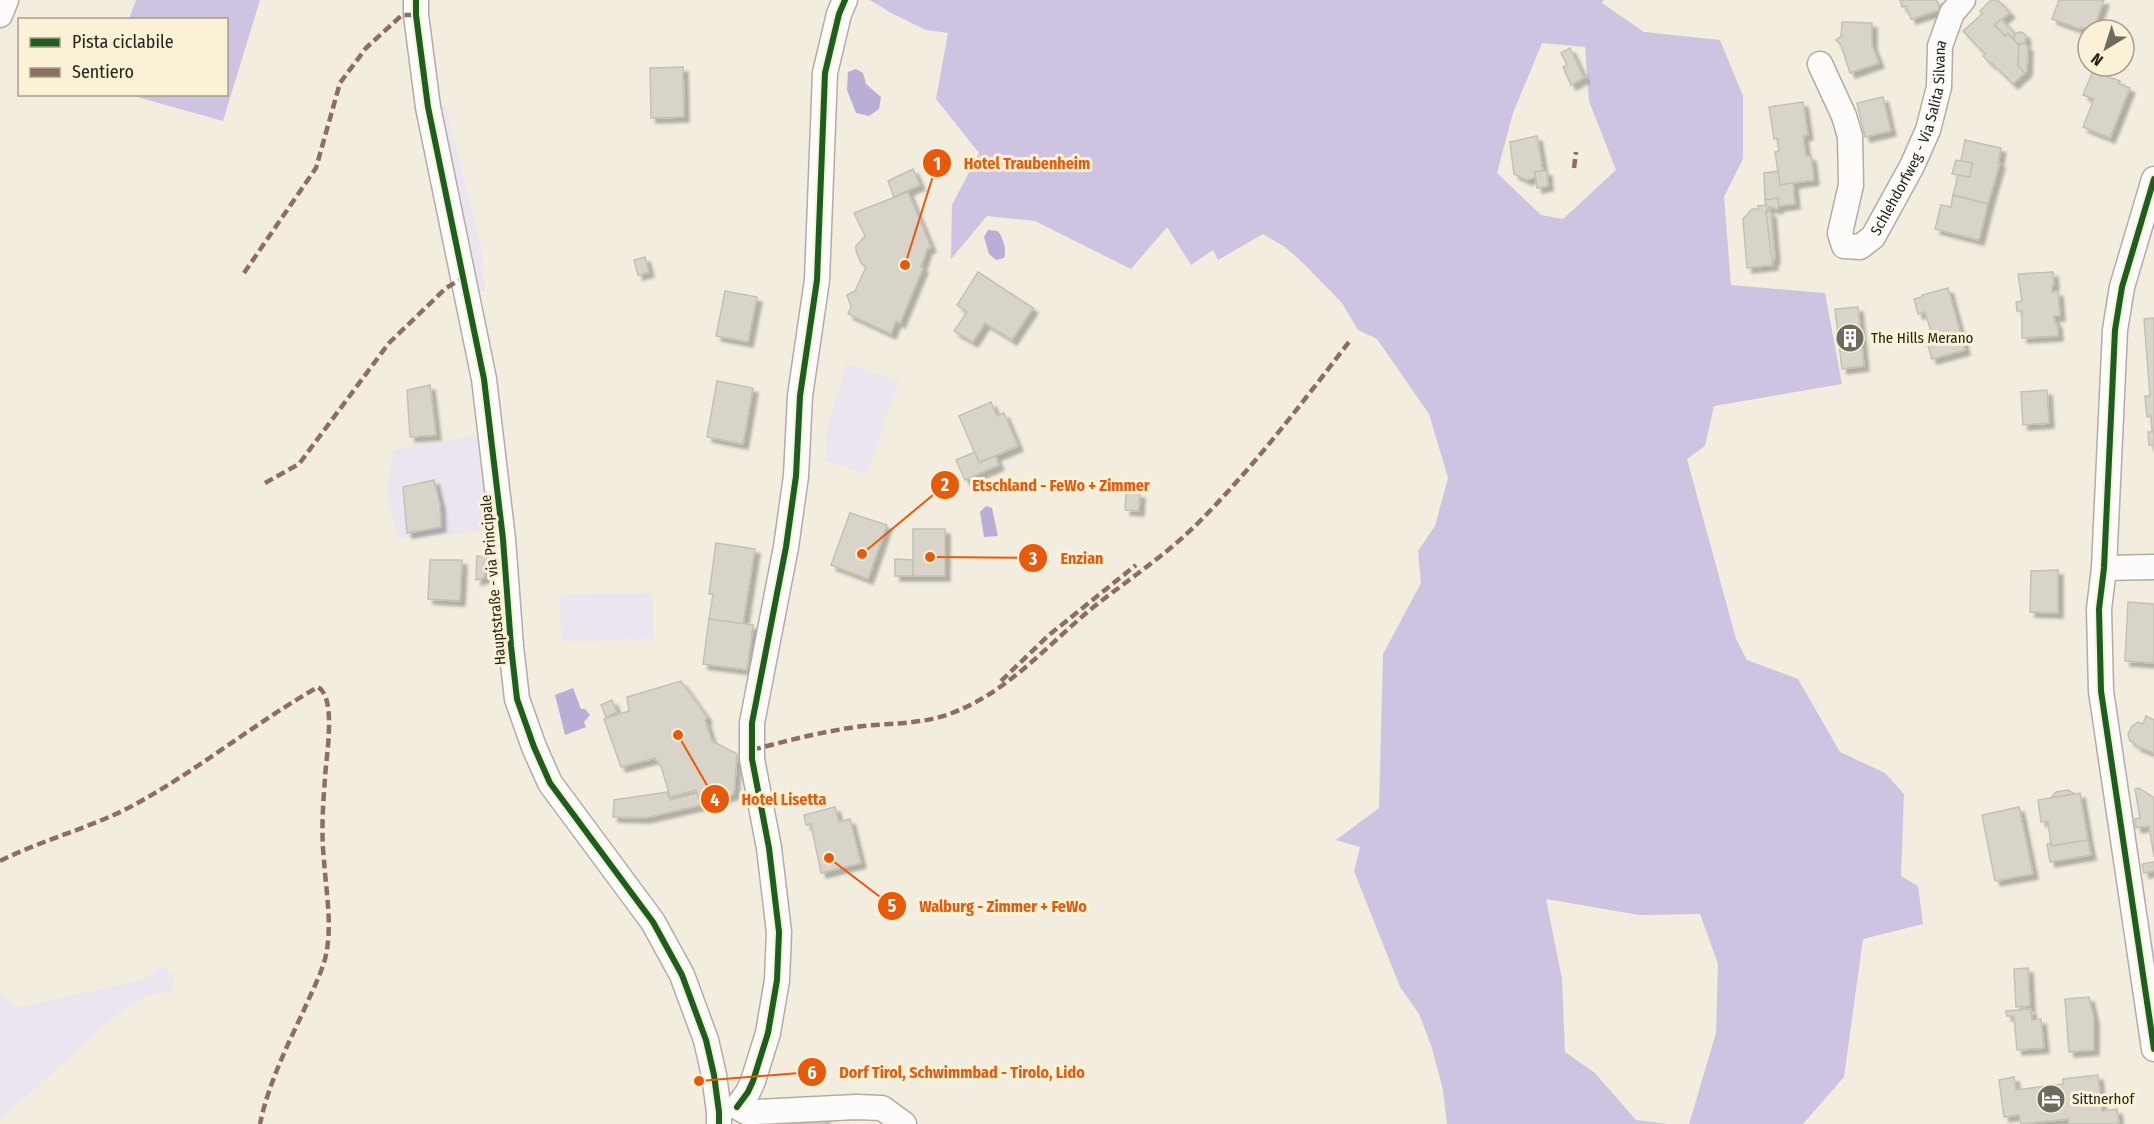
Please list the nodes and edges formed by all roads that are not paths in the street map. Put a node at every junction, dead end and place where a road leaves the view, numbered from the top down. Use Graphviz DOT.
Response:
graph roads {
  1 [pos="6,0"];
  2 [pos="416,0"];
  3 [pos="845,0"];
  4 [pos="1963,0"];
  5 [pos="0,15"];
  6 [pos="1820,64"];
  7 [pos="2154,179"];
  8 [pos="2154,567"];
  9 [pos="2104,568"];
  10 [pos="2154,1049"];
  11 [pos="725,1115"];
  12 [pos="904,1124"];
  1 -- 5 [label="street"];
  2 -- 11 [label="street, Hauptstraße - via Principale"];
  3 -- 11 [label="street"];
  4 -- 6 [label="street, Schlehdorfweg - Via Salita Silvana"];
  7 -- 9 [label="street"];
  8 -- 9 [label="street"];
  9 -- 10 [label="street"];
  11 -- 12 [label="street"];
}
